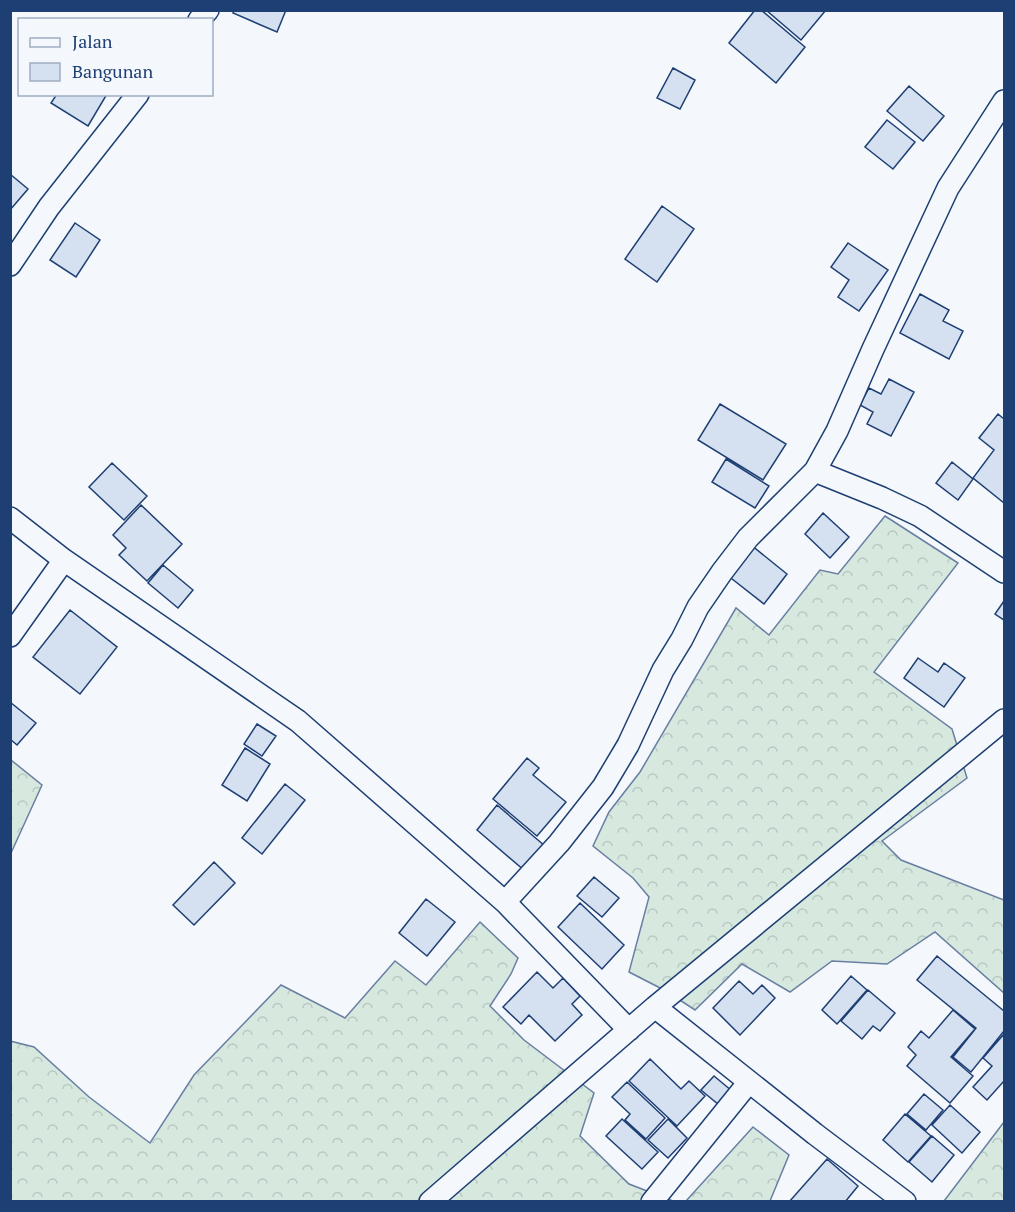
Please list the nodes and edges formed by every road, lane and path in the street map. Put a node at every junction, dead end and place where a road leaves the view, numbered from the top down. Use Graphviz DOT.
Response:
graph roads {
  1 [pos="136,96"];
  2 [pos="1005,101"];
  3 [pos="10,265"];
  4 [pos="815,471"];
  5 [pos="10,518"];
  6 [pos="64,560"];
  7 [pos="1005,572"];
  8 [pos="10,636"];
  9 [pos="1005,720"];
  10 [pos="505,902"];
  11 [pos="655,1007"];
  12 [pos="629,1030"];
  13 [pos="749,1082"];
  14 [pos="430,1202"];
  15 [pos="652,1202"];
  16 [pos="905,1202"];
  1 -- 3 [label="street"];
  2 -- 4 [label="street"];
  4 -- 7 [label="street"];
  4 -- 10 [label="street"];
  5 -- 6 [label="street"];
  6 -- 8 [label="street"];
  6 -- 10 [label="street"];
  9 -- 11 [label="street"];
  10 -- 12 [label="street"];
  11 -- 12 [label="street"];
  11 -- 13 [label="street"];
  12 -- 14 [label="street"];
  13 -- 15 [label="street"];
  13 -- 16 [label="street"];
}
